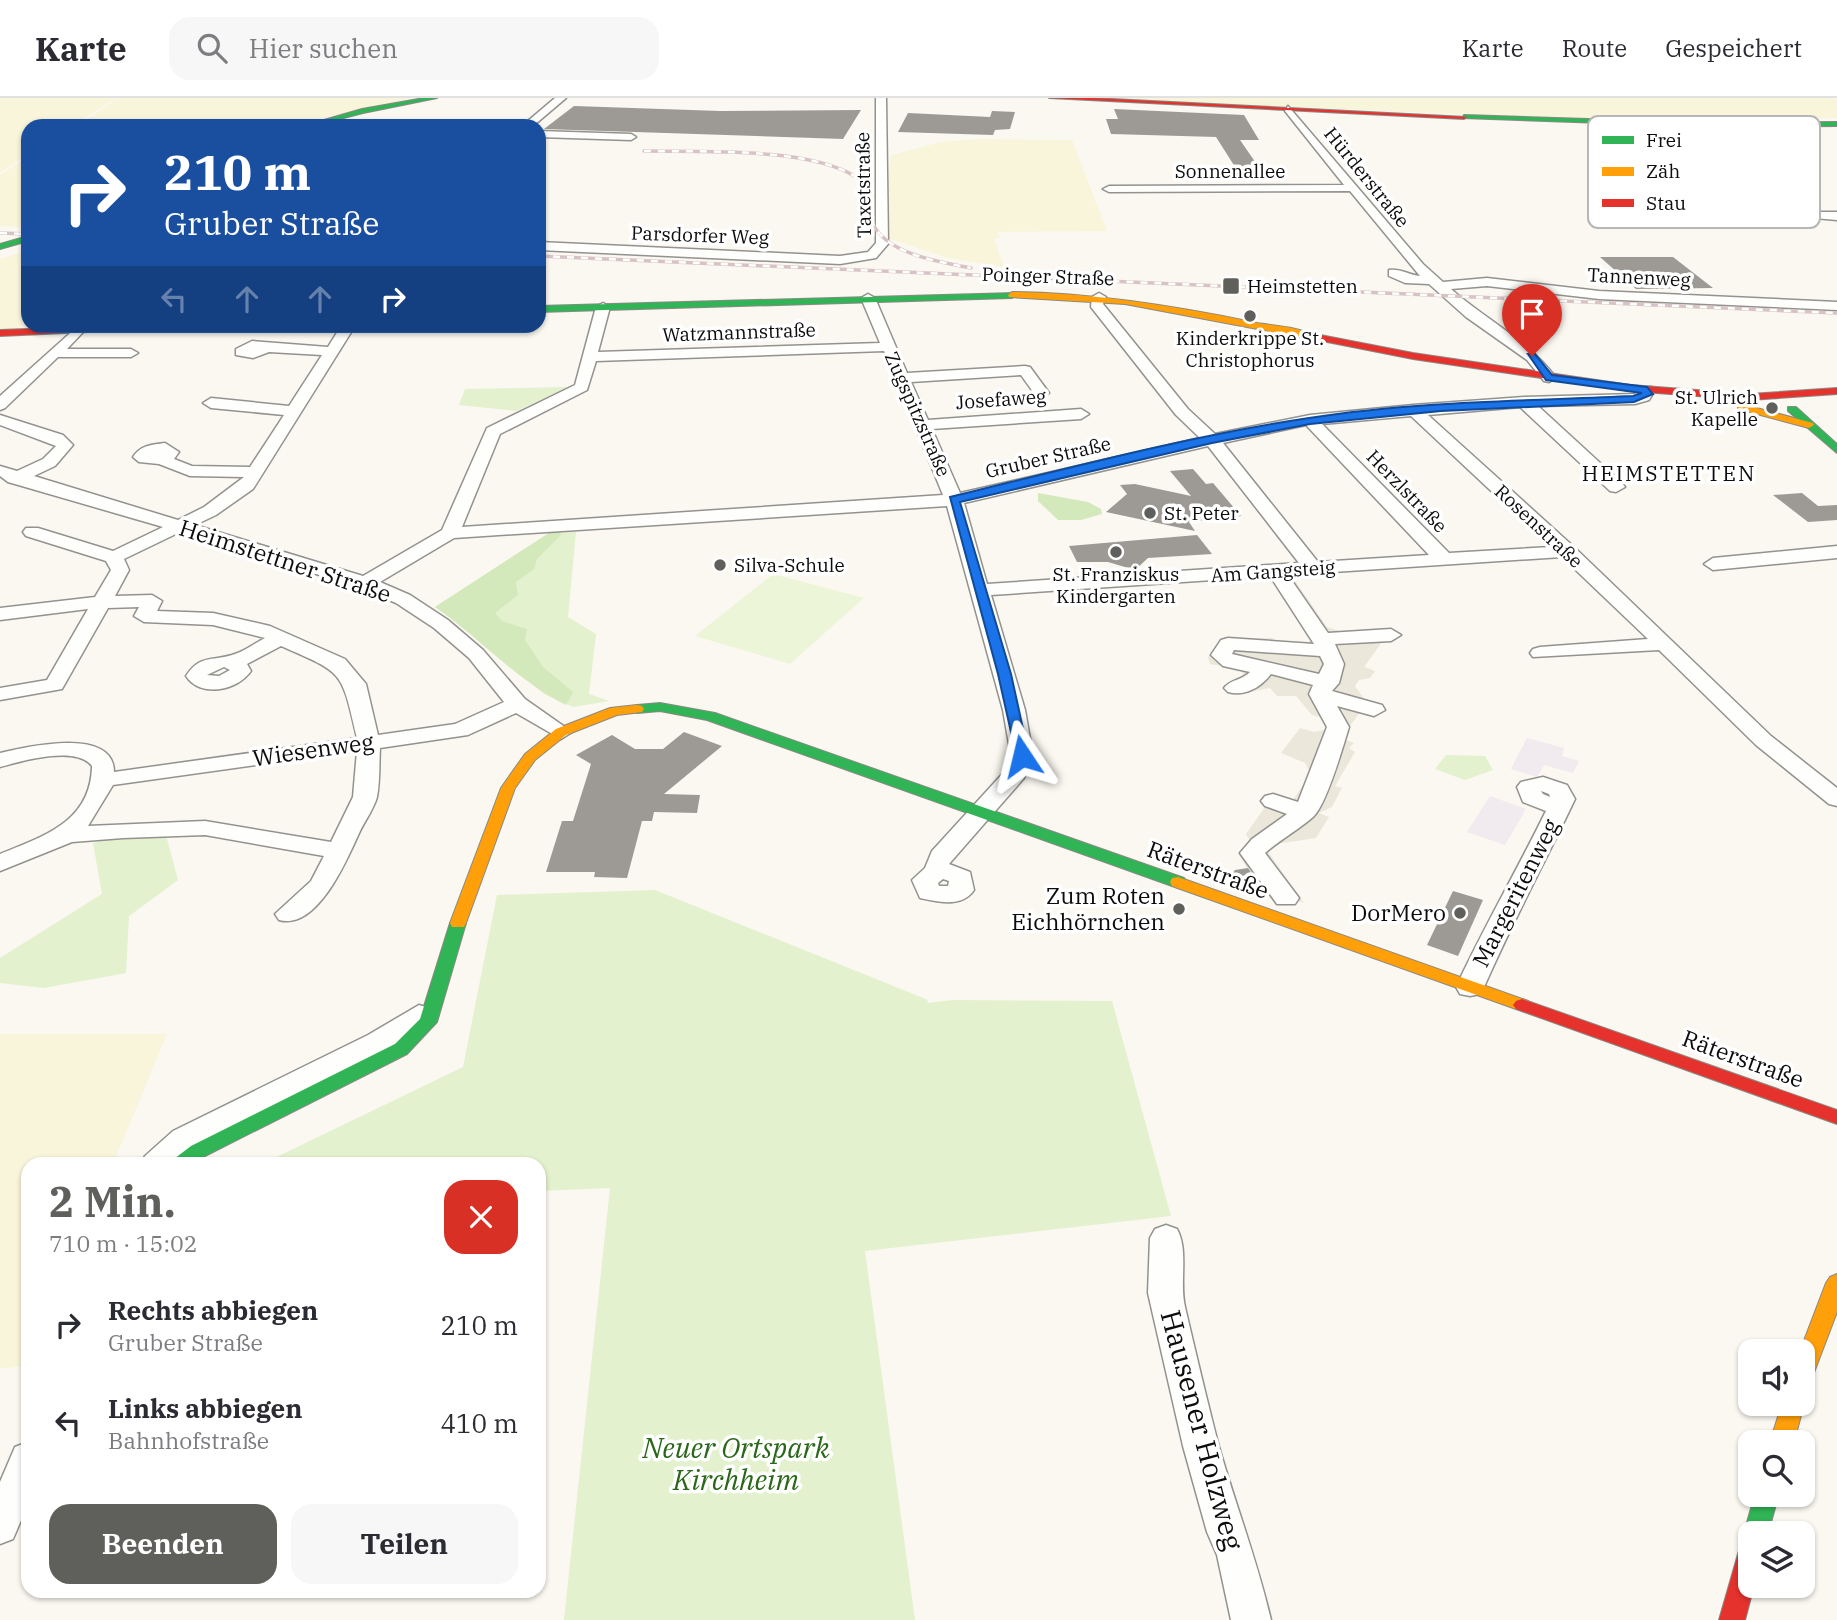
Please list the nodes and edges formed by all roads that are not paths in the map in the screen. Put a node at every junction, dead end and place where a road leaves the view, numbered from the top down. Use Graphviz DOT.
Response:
graph roads {
  1 [pos="434,98"];
  2 [pos="561,98"];
  3 [pos="881,98"];
  4 [pos="1052,98"];
  5 [pos="1288,109"];
  6 [pos="332,119"];
  7 [pos="536,119"];
  8 [pos="1588,121"];
  9 [pos="546,134"];
  10 [pos="631,137"];
  11 [pos="1351,188"];
  12 [pos="1109,189"];
  13 [pos="21,240"];
  14 [pos="546,246"];
  15 [pos="0,247"];
  16 [pos="859,259"];
  17 [pos="1418,267"];
  18 [pos="1437,283"];
  19 [pos="1099,297"];
  20 [pos="868,298"];
  21 [pos="1837,306"];
  22 [pos="603,307"];
  23 [pos="546,309"];
  24 [pos="21,332"];
  25 [pos="0,333"];
  26 [pos="75,333"];
  27 [pos="343,333"];
  28 [pos="889,347"];
  29 [pos="267,348"];
  30 [pos="331,351"];
  31 [pos="54,353"];
  32 [pos="147,353"];
  33 [pos="590,356"];
  34 [pos="903,378"];
  35 [pos="1549,378"];
  36 [pos="1647,390"];
  37 [pos="1837,391"];
  38 [pos="1041,393"];
  39 [pos="1706,396"];
  40 [pos="1779,397"];
  41 [pos="1524,402"];
  42 [pos="211,403"];
  43 [pos="0,405"];
  44 [pos="1413,410"];
  45 [pos="293,411"];
  46 [pos="1081,414"];
  47 [pos="0,420"];
  48 [pos="1310,421"];
  49 [pos="924,425"];
  50 [pos="1809,425"];
  51 [pos="1212,440"];
  52 [pos="1837,450"];
  53 [pos="160,459"];
  54 [pos="0,471"];
  55 [pos="256,472"];
  56 [pos="20,476"];
  57 [pos="0,484"];
  58 [pos="1616,487"];
  59 [pos="954,500"];
  60 [pos="178,527"];
  61 [pos="32,532"];
  62 [pos="450,533"];
  63 [pos="1567,551"];
  64 [pos="1837,552"];
  65 [pos="114,557"];
  66 [pos="1445,560"];
  67 [pos="1713,564"];
  68 [pos="1313,568"];
  69 [pos="1281,579"];
  70 [pos="365,583"];
  71 [pos="980,590"];
  72 [pos="102,602"];
  73 [pos="0,614"];
  74 [pos="1391,635"];
  75 [pos="282,637"];
  76 [pos="1664,644"];
  77 [pos="1325,645"];
  78 [pos="1265,650"];
  79 [pos="1540,653"];
  80 [pos="236,662"];
  81 [pos="1235,688"];
  82 [pos="1324,688"];
  83 [pos="0,694"];
  84 [pos="517,704"];
  85 [pos="1374,710"];
  86 [pos="561,732"];
  87 [pos="369,741"];
  88 [pos="0,761"];
  89 [pos="103,780"];
  90 [pos="1563,799"];
  91 [pos="1837,799"];
  92 [pos="1273,801"];
  93 [pos="1318,803"];
  94 [pos="981,813"];
  95 [pos="68,835"];
  96 [pos="340,851"];
  97 [pos="0,863"];
  98 [pos="939,871"];
  99 [pos="1286,898"];
  100 [pos="288,914"];
  101 [pos="1470,987"];
  102 [pos="435,1000"];
  103 [pos="1837,1117"];
  104 [pos="164,1157"];
  105 [pos="190,1157"];
  106 [pos="1166,1238"];
  107 [pos="1837,1283"];
  108 [pos="1815,1341"];
  109 [pos="21,1476"];
  110 [pos="0,1526"];
  111 [pos="1738,1598"];
  112 [pos="1251,1620"];
  113 [pos="1732,1620"];
  1 -- 6 [label="street"];
  2 -- 7 [label="street"];
  3 -- 16 [label="street, Taxetstraße"];
  4 -- 5 [label="street"];
  5 -- 8 [label="street"];
  5 -- 11 [label="street, Hürderstraße"];
  9 -- 10 [label="street"];
  11 -- 12 [label="street, Sonnenallee"];
  11 -- 17 [label="street, Hürderstraße"];
  13 -- 15 [label="street"];
  14 -- 16 [label="street, Parsdorfer Weg"];
  17 -- 18 [label="street, Hürderstraße"];
  17 -- 18 [label="street"];
  18 -- 21 [label="street, Tannenweg"];
  18 -- 35 [label="street, Hürderstraße"];
  19 -- 20 [label="street, Poinger Straße"];
  19 -- 35 [label="street, Poinger Straße"];
  19 -- 51 [label="street"];
  20 -- 22 [label="street, Poinger Straße"];
  20 -- 28 [label="street, Zugspitzstraße"];
  22 -- 23 [label="street, Poinger Straße"];
  22 -- 33 [label="street"];
  24 -- 25 [label="street"];
  26 -- 31 [label="street"];
  27 -- 30 [label="street"];
  28 -- 33 [label="street, Watzmannstraße"];
  28 -- 34 [label="street, Zugspitzstraße"];
  29 -- 30 [label="street"];
  30 -- 45 [label="street"];
  31 -- 32 [label="street"];
  31 -- 43 [label="street"];
  33 -- 62 [label="street"];
  34 -- 38 [label="street"];
  34 -- 49 [label="street, Zugspitzstraße"];
  35 -- 36 [label="street, Poinger Straße"];
  36 -- 39 [label="street, Poinger Straße"];
  36 -- 41 [label="street, Gruber Straße"];
  37 -- 40 [label="street"];
  39 -- 40 [label="street"];
  39 -- 50 [label="street"];
  40 -- 50 [label="street"];
  41 -- 44 [label="street, Gruber Straße"];
  41 -- 58 [label="street"];
  42 -- 45 [label="street"];
  44 -- 48 [label="street, Gruber Straße"];
  44 -- 63 [label="street, Rosenstraße"];
  45 -- 55 [label="street"];
  46 -- 49 [label="street, Josefaweg"];
  47 -- 56 [label="street"];
  48 -- 51 [label="street, Gruber Straße"];
  48 -- 66 [label="street, Herzlstraße"];
  49 -- 59 [label="street, Zugspitzstraße"];
  50 -- 52 [label="street"];
  51 -- 59 [label="street, Gruber Straße"];
  51 -- 68 [label="street"];
  53 -- 55 [label="street"];
  54 -- 56 [label="street, Heimstettner Straße"];
  55 -- 60 [label="street"];
  56 -- 57 [label="street"];
  56 -- 60 [label="street, Heimstettner Straße"];
  59 -- 62 [label="street, Gruber Straße"];
  59 -- 71 [label="street, Zugspitzstraße"];
  60 -- 65 [label="street"];
  60 -- 70 [label="street, Heimstettner Straße"];
  61 -- 65 [label="street"];
  62 -- 70 [label="street"];
  63 -- 66 [label="street, Am Gangsteig"];
  63 -- 76 [label="street, Rosenstraße"];
  64 -- 67 [label="street"];
  65 -- 72 [label="street"];
  66 -- 68 [label="street, Am Gangsteig"];
  68 -- 71 [label="street, Am Gangsteig"];
  69 -- 77 [label="street"];
  70 -- 84 [label="street, Heimstettner Straße"];
  71 -- 94 [label="street, Zugspitzstraße"];
  72 -- 73 [label="street"];
  72 -- 75 [label="street"];
  72 -- 83 [label="street"];
  74 -- 77 [label="street"];
  75 -- 80 [label="street"];
  75 -- 87 [label="street"];
  76 -- 79 [label="street"];
  76 -- 91 [label="street, Rosenstraße"];
  77 -- 78 [label="street"];
  77 -- 82 [label="street"];
  78 -- 81 [label="street"];
  78 -- 82 [label="street"];
  82 -- 85 [label="street"];
  82 -- 93 [label="street"];
  84 -- 86 [label="street, Heimstettner Straße"];
  84 -- 87 [label="street, Wiesenweg"];
  86 -- 94 [label="street, Räterstraße"];
  86 -- 102 [label="street"];
  87 -- 89 [label="street, Wiesenweg"];
  87 -- 96 [label="street"];
  88 -- 89 [label="street"];
  89 -- 95 [label="street"];
  90 -- 101 [label="street, Margeritenweg"];
  92 -- 93 [label="street"];
  93 -- 99 [label="street"];
  94 -- 98 [label="street, Zugspitzstraße"];
  94 -- 101 [label="street, Räterstraße"];
  95 -- 96 [label="street"];
  95 -- 97 [label="street"];
  96 -- 100 [label="street"];
  101 -- 103 [label="street, Räterstraße"];
  102 -- 104 [label="street"];
  102 -- 105 [label="street"];
  106 -- 112 [label="street, Hausener Holzweg"];
  107 -- 108 [label="street"];
  109 -- 110 [label="street"];
  111 -- 113 [label="street"];
}
